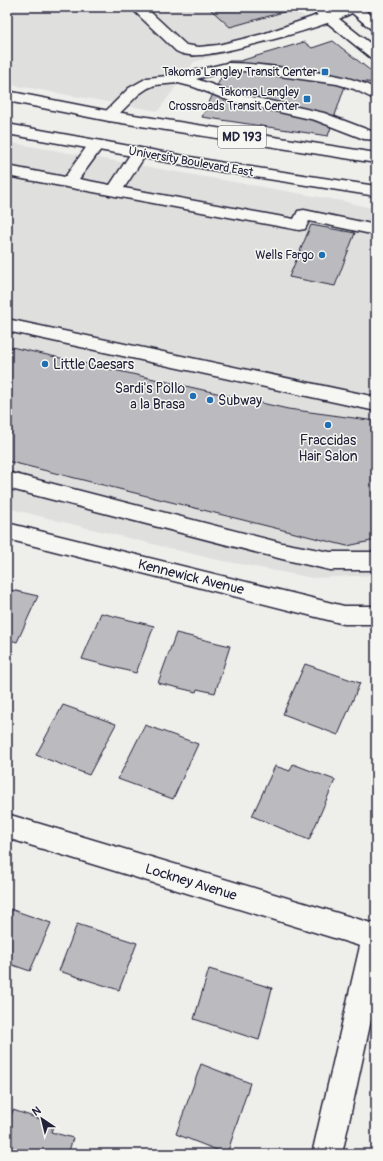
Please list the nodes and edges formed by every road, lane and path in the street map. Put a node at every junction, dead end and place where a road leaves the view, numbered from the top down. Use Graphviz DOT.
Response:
graph roads {
  1 [pos="137,7"];
  2 [pos="315,7"];
  3 [pos="352,7"];
  4 [pos="328,17"];
  5 [pos="376,26"];
  6 [pos="226,48"];
  7 [pos="376,55"];
  8 [pos="227,67"];
  9 [pos="177,79"];
  10 [pos="7,96"];
  11 [pos="376,96"];
  12 [pos="376,100"];
  13 [pos="109,116"];
  14 [pos="7,129"];
  15 [pos="41,135"];
  16 [pos="376,135"];
  17 [pos="96,145"];
  18 [pos="139,153"];
  19 [pos="376,158"];
  20 [pos="7,171"];
  21 [pos="69,182"];
  22 [pos="114,191"];
  23 [pos="376,191"];
  24 [pos="376,230"];
  25 [pos="7,325"];
  26 [pos="376,404"];
  27 [pos="7,480"];
  28 [pos="7,531"];
  29 [pos="376,561"];
  30 [pos="376,616"];
  31 [pos="7,826"];
  32 [pos="376,936"];
  33 [pos="327,1154"];
  1 -- 6 [label="main road"];
  2 -- 4 [label="main road"];
  3 -- 4 [label="main road"];
  3 -- 5 [label="main road"];
  4 -- 6 [label="main road"];
  4 -- 7 [label="main road"];
  6 -- 8 [label="main road"];
  8 -- 9 [label="main road"];
  8 -- 11 [label="main road"];
  8 -- 12 [label="main road"];
  9 -- 13 [label="main road"];
  9 -- 16 [label="main road"];
  10 -- 13 [label="main road, MD 193"];
  13 -- 15 [label="main road"];
  13 -- 19 [label="main road, MD 193"];
  14 -- 15 [label="main road, University Boulevard East / MD 193"];
  15 -- 17 [label="main road, University Boulevard East / MD 193"];
  17 -- 18 [label="main road, University Boulevard East / MD 193"];
  17 -- 21 [label="main road"];
  18 -- 22 [label="main road"];
  18 -- 23 [label="main road, University Boulevard East / MD 193"];
  20 -- 21 [label="main road"];
  21 -- 22 [label="main road"];
  22 -- 24 [label="main road"];
  25 -- 26 [label="main road"];
  27 -- 29 [label="main road"];
  28 -- 30 [label="main road, Kennewick Avenue"];
  31 -- 32 [label="main road, Lockney Avenue"];
  32 -- 33 [label="main road"];
}
